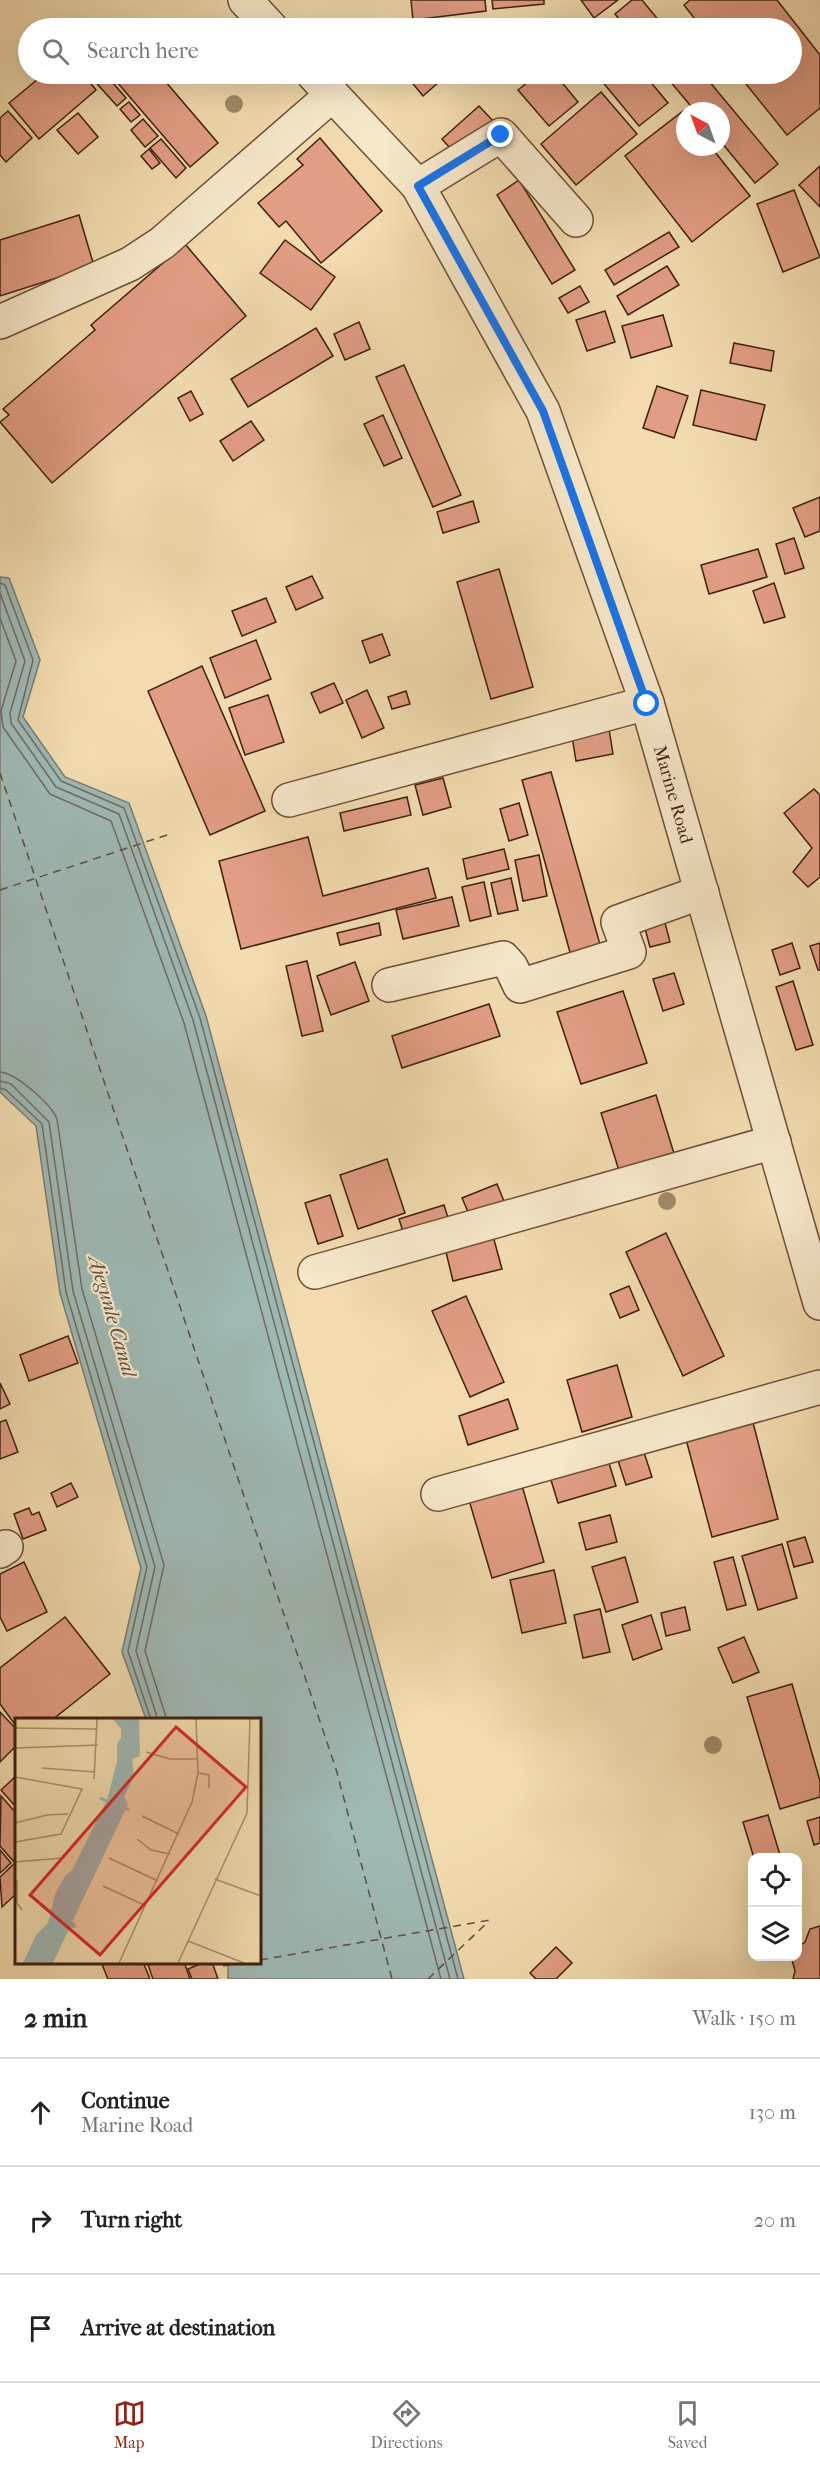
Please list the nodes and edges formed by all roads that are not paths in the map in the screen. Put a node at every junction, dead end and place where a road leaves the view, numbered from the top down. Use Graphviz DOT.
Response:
graph roads {
  1 [pos="245,0"];
  2 [pos="262,18"];
  3 [pos="322,84"];
  4 [pos="418,186"];
  5 [pos="576,220"];
  6 [pos="0,322"];
  7 [pos="647,704"];
  8 [pos="289,800"];
  9 [pos="702,892"];
  10 [pos="389,985"];
  11 [pos="774,1142"];
  12 [pos="315,1272"];
  13 [pos="820,1303"];
  14 [pos="820,1387"];
  15 [pos="438,1494"];
  1 -- 2 [label="street"];
  3 -- 4 [label="street, Marine Road"];
  3 -- 6 [label="street"];
  4 -- 5 [label="street"];
  4 -- 7 [label="street, Marine Road"];
  7 -- 8 [label="street"];
  7 -- 9 [label="street, Marine Road"];
  9 -- 10 [label="street"];
  9 -- 11 [label="street, Marine Road"];
  11 -- 12 [label="street"];
  11 -- 13 [label="street, Marine Road"];
  14 -- 15 [label="street"];
}
